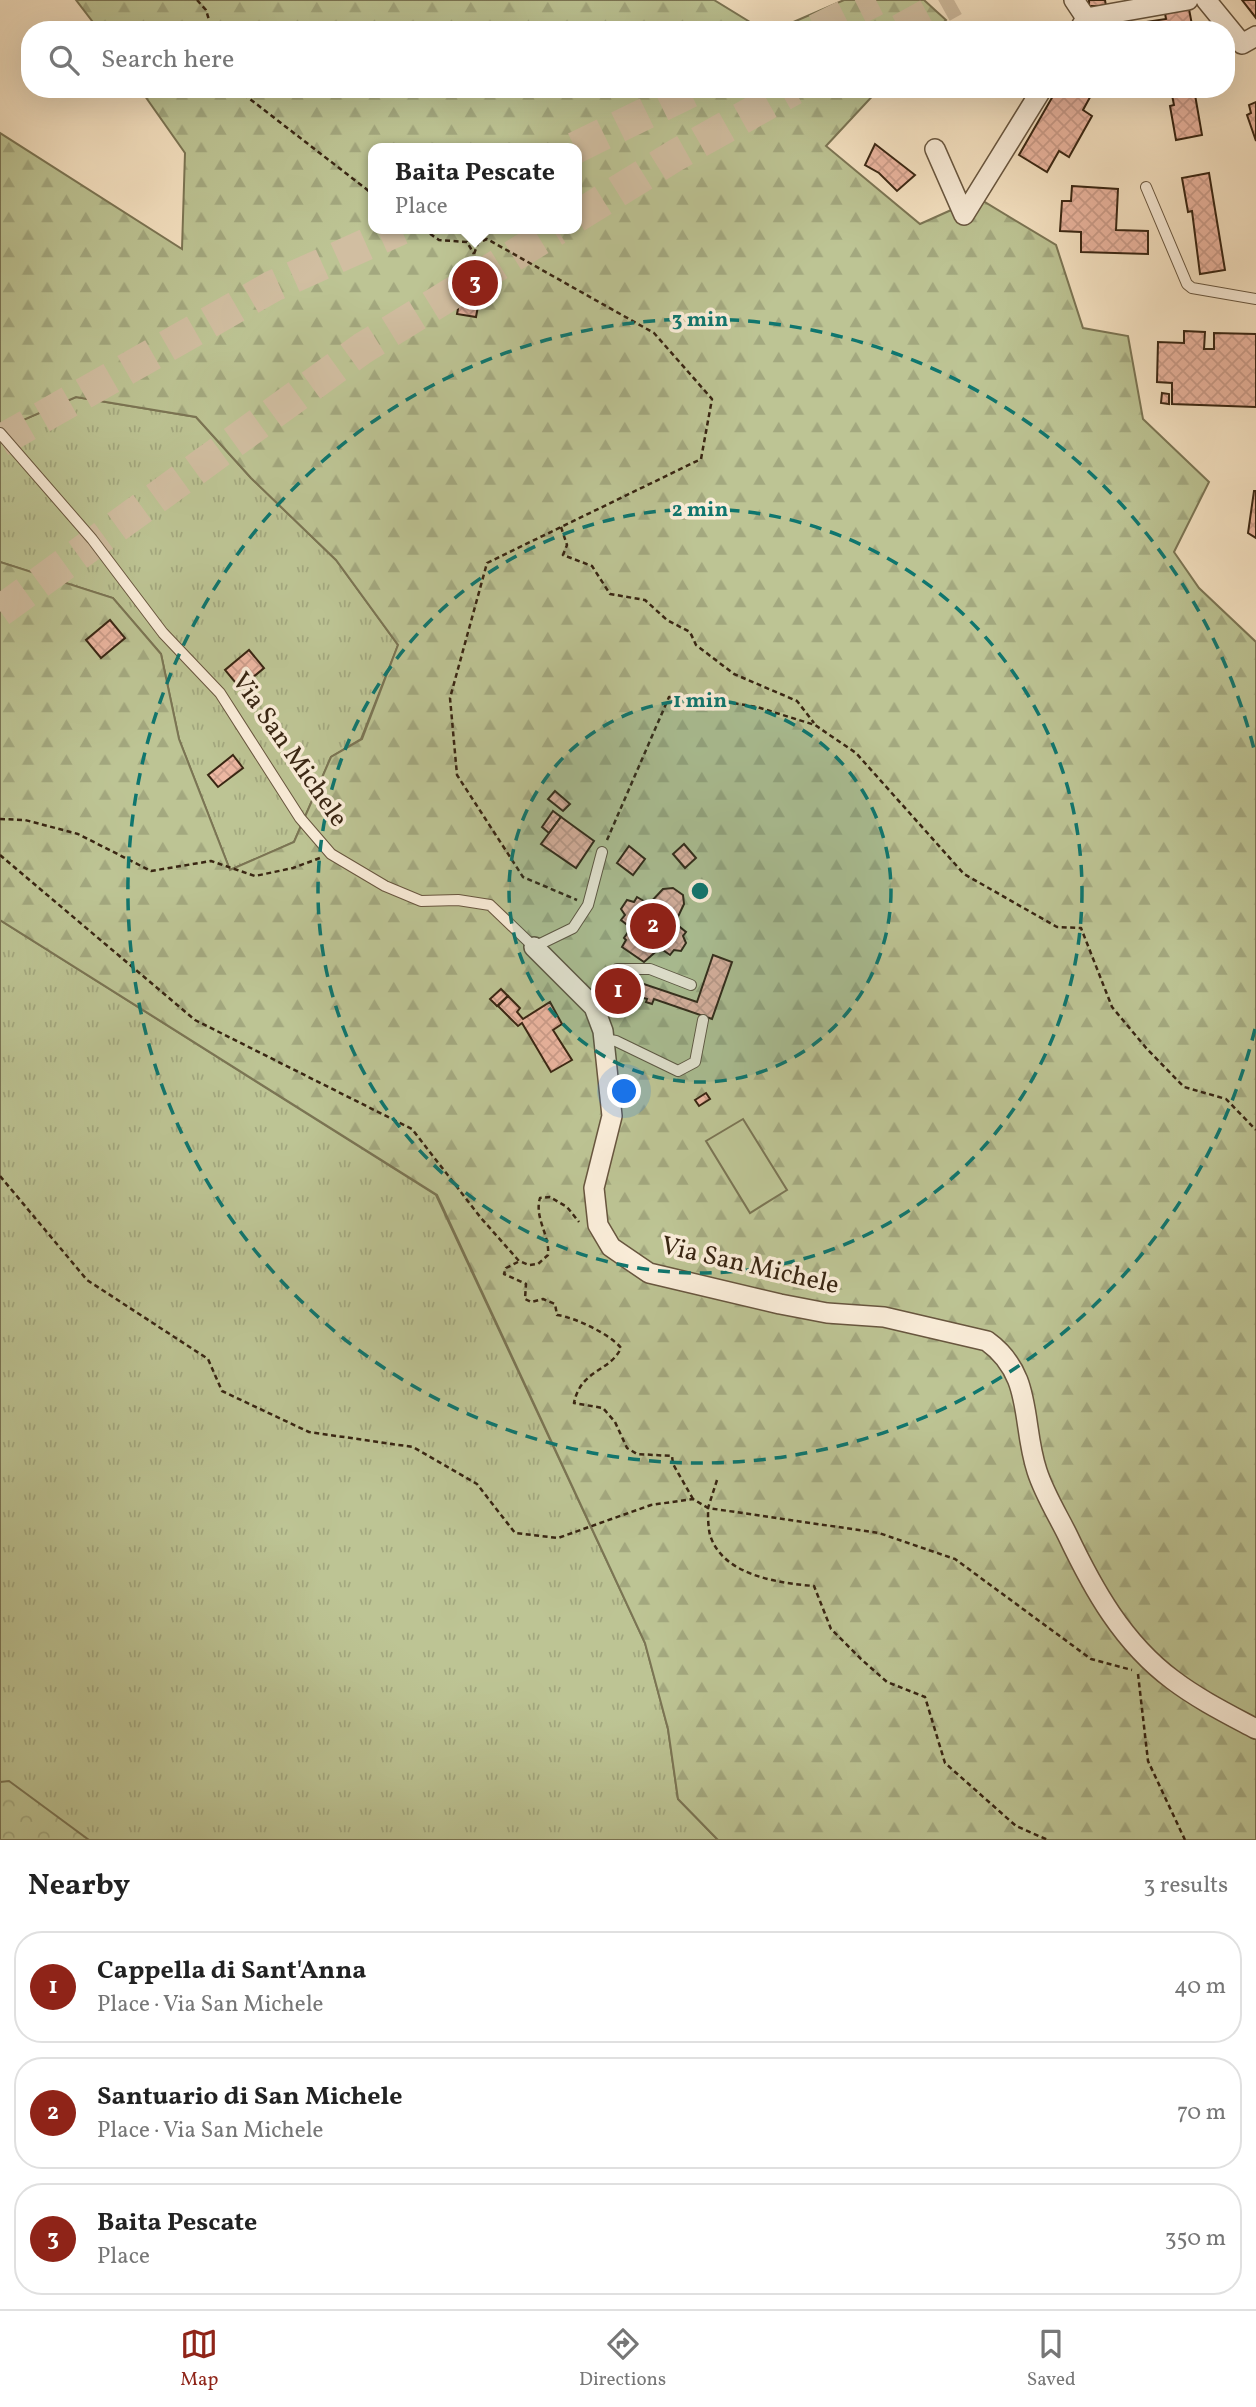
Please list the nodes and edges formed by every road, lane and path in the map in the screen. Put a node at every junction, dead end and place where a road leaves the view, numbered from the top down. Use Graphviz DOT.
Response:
graph roads {
  1 [pos="197,0"];
  2 [pos="1074,0"];
  3 [pos="1188,0"];
  4 [pos="1206,0"];
  5 [pos="209,21"];
  6 [pos="1081,21"];
  7 [pos="1095,21"];
  8 [pos="1226,21"];
  9 [pos="1235,34"];
  10 [pos="1256,36"];
  11 [pos="249,98"];
  12 [pos="1036,98"];
  13 [pos="935,149"];
  14 [pos="1146,187"];
  15 [pos="368,191"];
  16 [pos="431,234"];
  17 [pos="1256,299"];
  18 [pos="0,433"];
  19 [pos="561,527"];
  20 [pos="815,725"];
  21 [pos="0,819"];
  22 [pos="602,852"];
  23 [pos="331,854"];
  24 [pos="0,855"];
  25 [pos="588,905"];
  26 [pos="534,947"];
  27 [pos="691,985"];
  28 [pos="594,1007"];
  29 [pos="703,1020"];
  30 [pos="604,1039"];
  31 [pos="1256,1130"];
  32 [pos="0,1176"];
  33 [pos="598,1225"];
  34 [pos="519,1261"];
  35 [pos="717,1480"];
  36 [pos="693,1499"];
  37 [pos="708,1507"];
  38 [pos="1256,1729"];
  39 [pos="1048,1840"];
  40 [pos="1185,1840"];
  1 -- 5 [label="path"];
  2 -- 6 [label="street"];
  3 -- 7 [label="street"];
  4 -- 8 [label="street"];
  9 -- 10 [label="street"];
  11 -- 15 [label="path"];
  12 -- 13 [label="street"];
  14 -- 17 [label="lane"];
  16 -- 19 [label="path"];
  18 -- 23 [label="lane, Via San Michele"];
  19 -- 20 [label="path"];
  19 -- 25 [label="path"];
  20 -- 22 [label="path"];
  20 -- 31 [label="path"];
  21 -- 23 [label="path"];
  22 -- 25 [label="lane"];
  23 -- 26 [label="lane, Via San Michele"];
  24 -- 34 [label="path"];
  25 -- 26 [label="lane"];
  26 -- 28 [label="street, Via San Michele"];
  27 -- 28 [label="lane"];
  28 -- 30 [label="street, Via San Michele"];
  29 -- 30 [label="lane"];
  30 -- 33 [label="street, Via San Michele"];
  32 -- 36 [label="path"];
  33 -- 34 [label="path"];
  33 -- 38 [label="street, Via San Michele"];
  34 -- 36 [label="path"];
  35 -- 37 [label="path"];
  36 -- 37 [label="path"];
  37 -- 39 [label="path"];
  37 -- 40 [label="path"];
}
